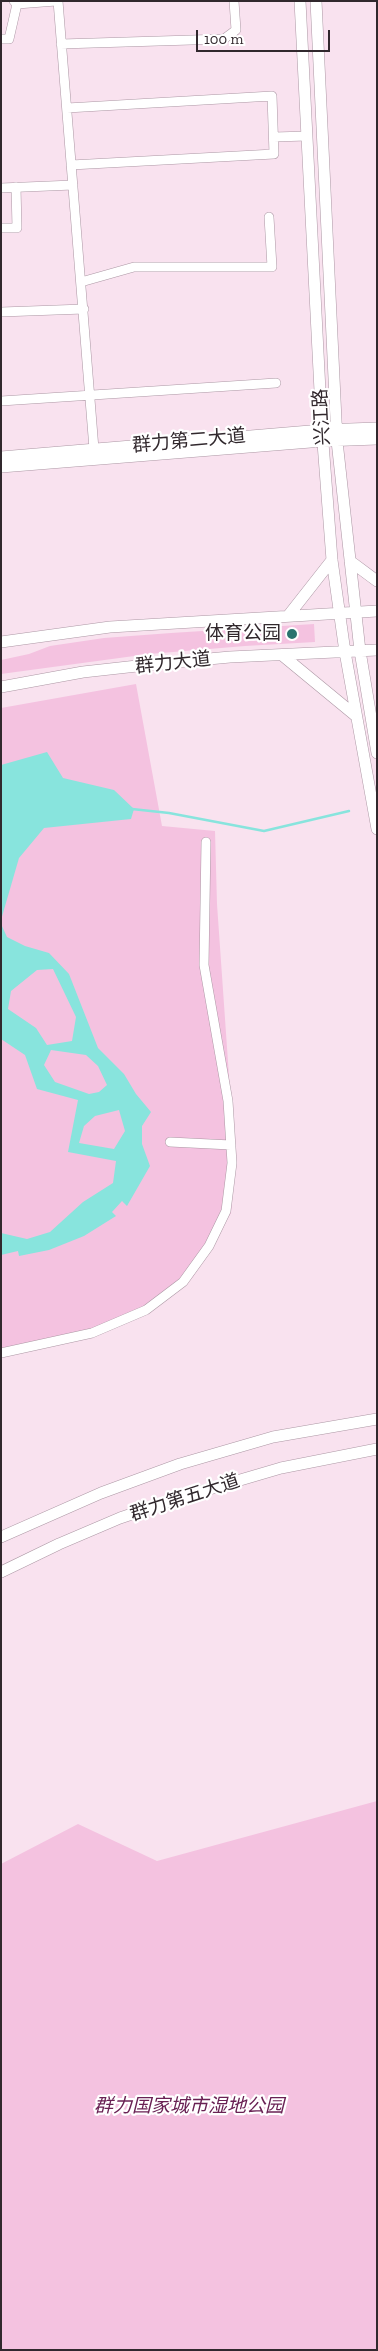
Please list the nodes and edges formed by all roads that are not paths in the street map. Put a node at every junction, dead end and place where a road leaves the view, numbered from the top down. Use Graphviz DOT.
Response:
graph roads {
  1 [pos="57,1"];
  2 [pos="234,1"];
  3 [pos="300,1"];
  4 [pos="316,1"];
  5 [pos="15,2"];
  6 [pos="1,39"];
  7 [pos="61,44"];
  8 [pos="67,108"];
  9 [pos="307,136"];
  10 [pos="274,137"];
  11 [pos="71,165"];
  12 [pos="73,185"];
  13 [pos="16,187"];
  14 [pos="1,188"];
  15 [pos="269,217"];
  16 [pos="1,228"];
  17 [pos="81,282"];
  18 [pos="84,309"];
  19 [pos="1,312"];
  20 [pos="276,383"];
  21 [pos="91,395"];
  22 [pos="1,401"];
  23 [pos="377,428"];
  24 [pos="323,435"];
  25 [pos="337,435"];
  26 [pos="377,439"];
  27 [pos="94,449"];
  28 [pos="1,457"];
  29 [pos="1,467"];
  30 [pos="332,560"];
  31 [pos="350,561"];
  32 [pos="377,581"];
  33 [pos="377,611"];
  34 [pos="356,612"];
  35 [pos="339,613"];
  36 [pos="288,616"];
  37 [pos="1,642"];
  38 [pos="377,650"];
  39 [pos="360,651"];
  40 [pos="345,652"];
  41 [pos="282,655"];
  42 [pos="3,685"];
  43 [pos="374,711"];
  44 [pos="356,716"];
  45 [pos="377,753"];
  46 [pos="377,829"];
  47 [pos="206,842"];
  48 [pos="170,1142"];
  49 [pos="231,1144"];
  50 [pos="1,1353"];
  51 [pos="377,1419"];
  52 [pos="377,1449"];
  53 [pos="1,1537"];
  54 [pos="1,1572"];
  1 -- 5 [label="street"];
  1 -- 7 [label="street"];
  2 -- 7 [label="street"];
  3 -- 9 [label="main road, 兴江路"];
  4 -- 25 [label="main road, 兴江路"];
  5 -- 6 [label="street"];
  7 -- 8 [label="street"];
  8 -- 10 [label="street"];
  8 -- 11 [label="street"];
  9 -- 10 [label="street"];
  9 -- 24 [label="main road, 兴江路"];
  10 -- 11 [label="street"];
  11 -- 12 [label="street"];
  12 -- 13 [label="street"];
  12 -- 17 [label="street"];
  13 -- 14 [label="street"];
  13 -- 16 [label="street"];
  15 -- 17 [label="street"];
  17 -- 18 [label="street"];
  18 -- 19 [label="street"];
  18 -- 21 [label="street"];
  20 -- 21 [label="street"];
  21 -- 22 [label="street"];
  21 -- 27 [label="street"];
  23 -- 25 [label="main road, 群力第二大道"];
  24 -- 25 [label="main road, 群力第二大道"];
  24 -- 27 [label="main road, 群力第二大道"];
  24 -- 29 [label="main road, 群力第二大道"];
  24 -- 30 [label="main road, 兴江路"];
  25 -- 26 [label="main road, 群力第二大道"];
  25 -- 31 [label="main road, 兴江路"];
  27 -- 28 [label="main road, 群力第二大道"];
  30 -- 35 [label="main road, 兴江路"];
  30 -- 36 [label="main road"];
  31 -- 32 [label="main road"];
  31 -- 34 [label="main road, 兴江路"];
  33 -- 34 [label="main road, 群力大道"];
  34 -- 35 [label="main road, 群力大道"];
  34 -- 39 [label="main road, 兴江路"];
  35 -- 36 [label="main road, 群力大道"];
  35 -- 40 [label="main road, 兴江路"];
  36 -- 37 [label="main road, 群力大道"];
  38 -- 39 [label="main road, 群力大道"];
  39 -- 40 [label="main road, 群力大道"];
  39 -- 43 [label="main road, 兴江路"];
  40 -- 41 [label="main road, 群力大道"];
  40 -- 44 [label="main road, 兴江路"];
  41 -- 42 [label="main road, 群力大道"];
  41 -- 44 [label="main road"];
  43 -- 45 [label="main road, 兴江路"];
  44 -- 46 [label="main road, 兴江路"];
  47 -- 49 [label="street"];
  48 -- 49 [label="street"];
  49 -- 50 [label="street"];
  51 -- 53 [label="main road, 群力第五大道"];
  52 -- 54 [label="main road, 群力第五大道"];
}
